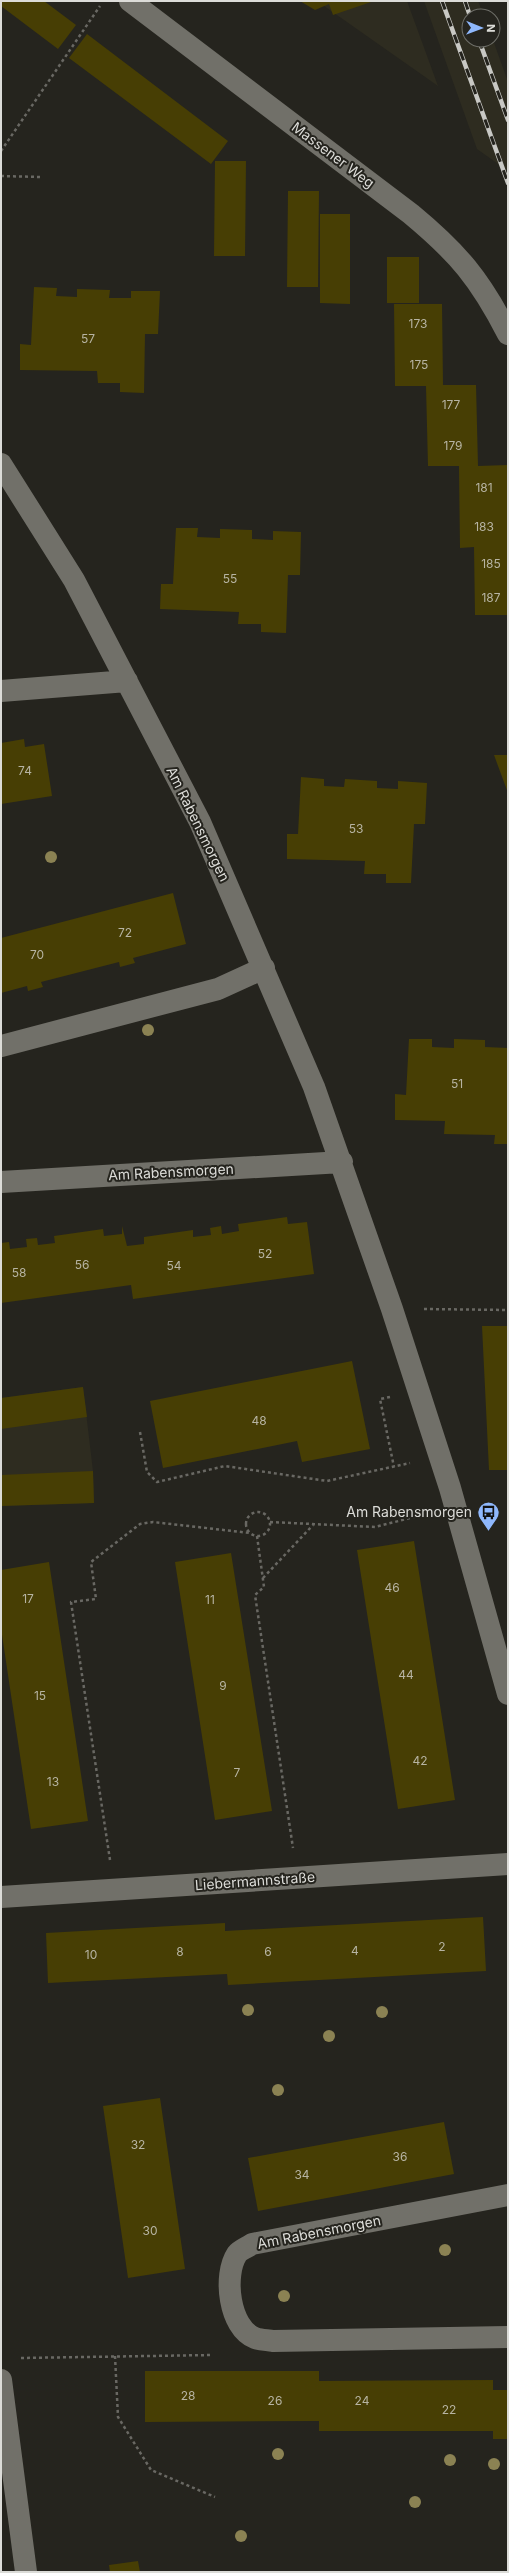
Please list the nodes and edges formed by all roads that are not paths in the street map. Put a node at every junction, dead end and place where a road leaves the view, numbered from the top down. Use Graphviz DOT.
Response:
graph roads {
  1 [pos="130,1"];
  2 [pos="508,334"];
  3 [pos="4,476"];
  4 [pos="126,681"];
  5 [pos="1,691"];
  6 [pos="264,968"];
  7 [pos="1,1046"];
  8 [pos="342,1162"];
  9 [pos="1,1182"];
  10 [pos="508,1694"];
  11 [pos="508,1864"];
  12 [pos="1,1897"];
  13 [pos="508,2195"];
  14 [pos="508,2337"];
  15 [pos="1,2380"];
  16 [pos="26,2572"];
  1 -- 2 [label="street, Massener Weg"];
  3 -- 4 [label="street, Am Rabensmorgen"];
  4 -- 5 [label="street"];
  4 -- 6 [label="street, Am Rabensmorgen"];
  6 -- 7 [label="street"];
  6 -- 8 [label="street, Am Rabensmorgen"];
  8 -- 9 [label="street, Am Rabensmorgen"];
  8 -- 10 [label="street, Am Rabensmorgen"];
  11 -- 12 [label="street, Liebermannstraße"];
  13 -- 14 [label="street, Am Rabensmorgen"];
  15 -- 16 [label="street"];
}
